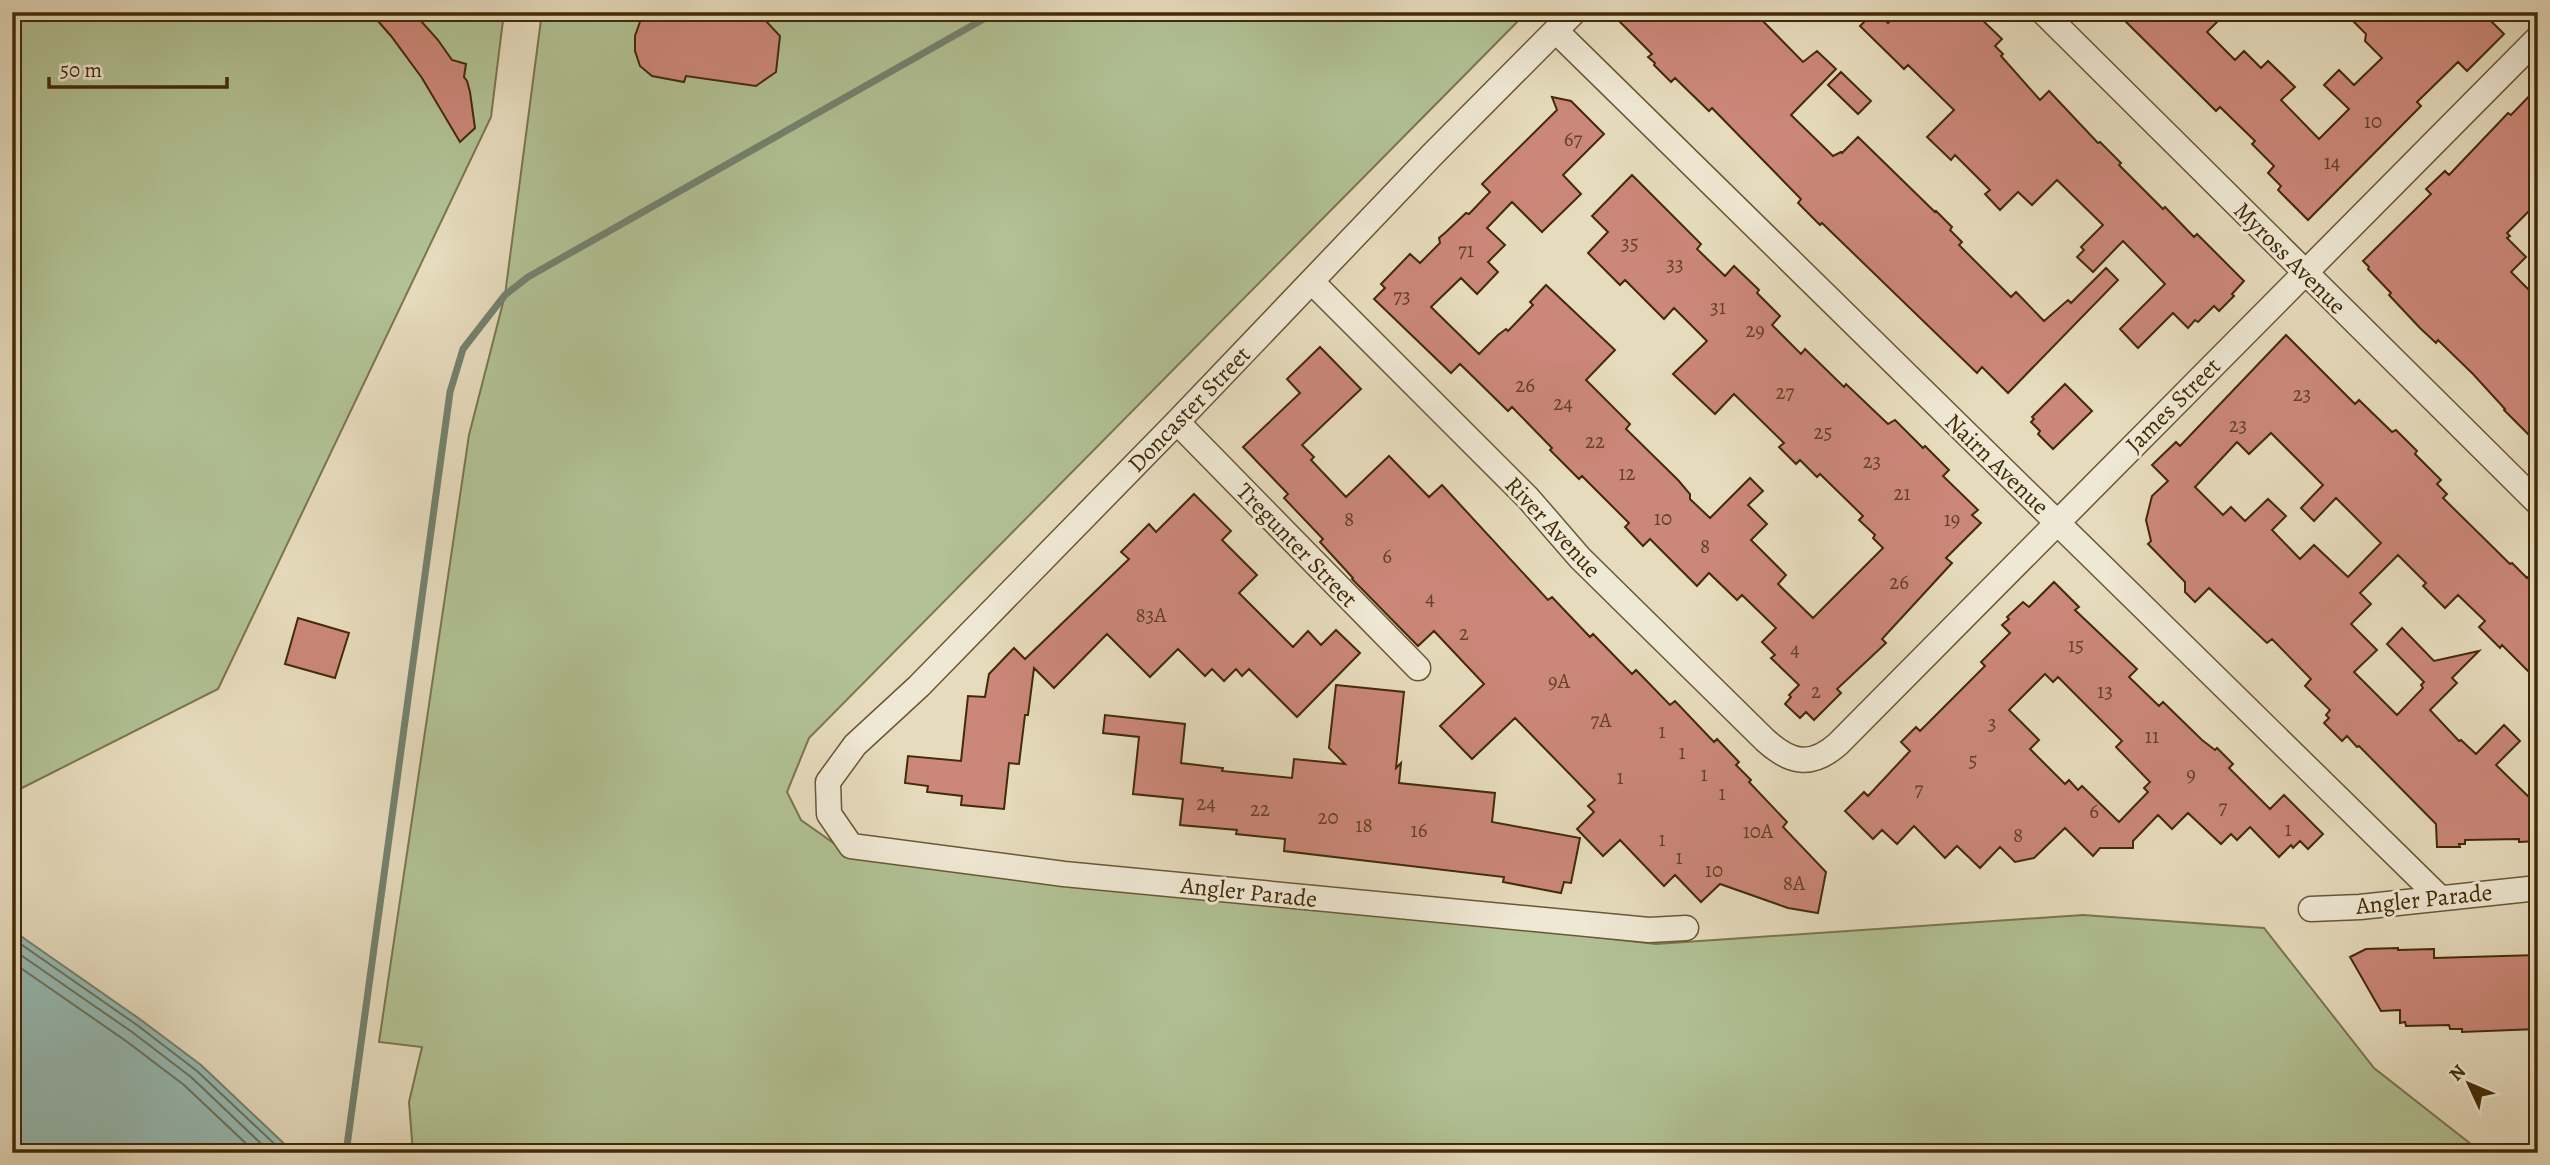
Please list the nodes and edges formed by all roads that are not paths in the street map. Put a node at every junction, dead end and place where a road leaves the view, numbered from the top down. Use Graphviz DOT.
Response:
graph roads {
  1 [pos="1574,12"];
  2 [pos="2043,12"];
  3 [pos="1556,31"];
  4 [pos="2538,37"];
  5 [pos="2305,272"];
  6 [pos="1312,282"];
  7 [pos="1177,422"];
  8 [pos="2538,503"];
  9 [pos="2056,522"];
  10 [pos="1418,668"];
  11 [pos="1802,761"];
  12 [pos="829,814"];
  13 [pos="2538,888"];
  14 [pos="2439,897"];
  15 [pos="2311,909"];
  16 [pos="1686,928"];
  1 -- 3 [label="street, Doncaster Street"];
  2 -- 5 [label="street, Myross Avenue"];
  3 -- 6 [label="street, Doncaster Street"];
  3 -- 9 [label="street, Nairn Avenue"];
  4 -- 5 [label="street, James Street"];
  5 -- 8 [label="street, Myross Avenue"];
  5 -- 9 [label="street, James Street"];
  6 -- 7 [label="street, Doncaster Street"];
  6 -- 11 [label="street, River Avenue"];
  7 -- 10 [label="street, Tregunter Street"];
  7 -- 12 [label="street, Doncaster Street"];
  9 -- 11 [label="street, James Street"];
  9 -- 14 [label="street, Nairn Avenue"];
  12 -- 16 [label="street, Angler Parade"];
  13 -- 14 [label="street, Angler Parade"];
  14 -- 15 [label="street, Angler Parade"];
}
